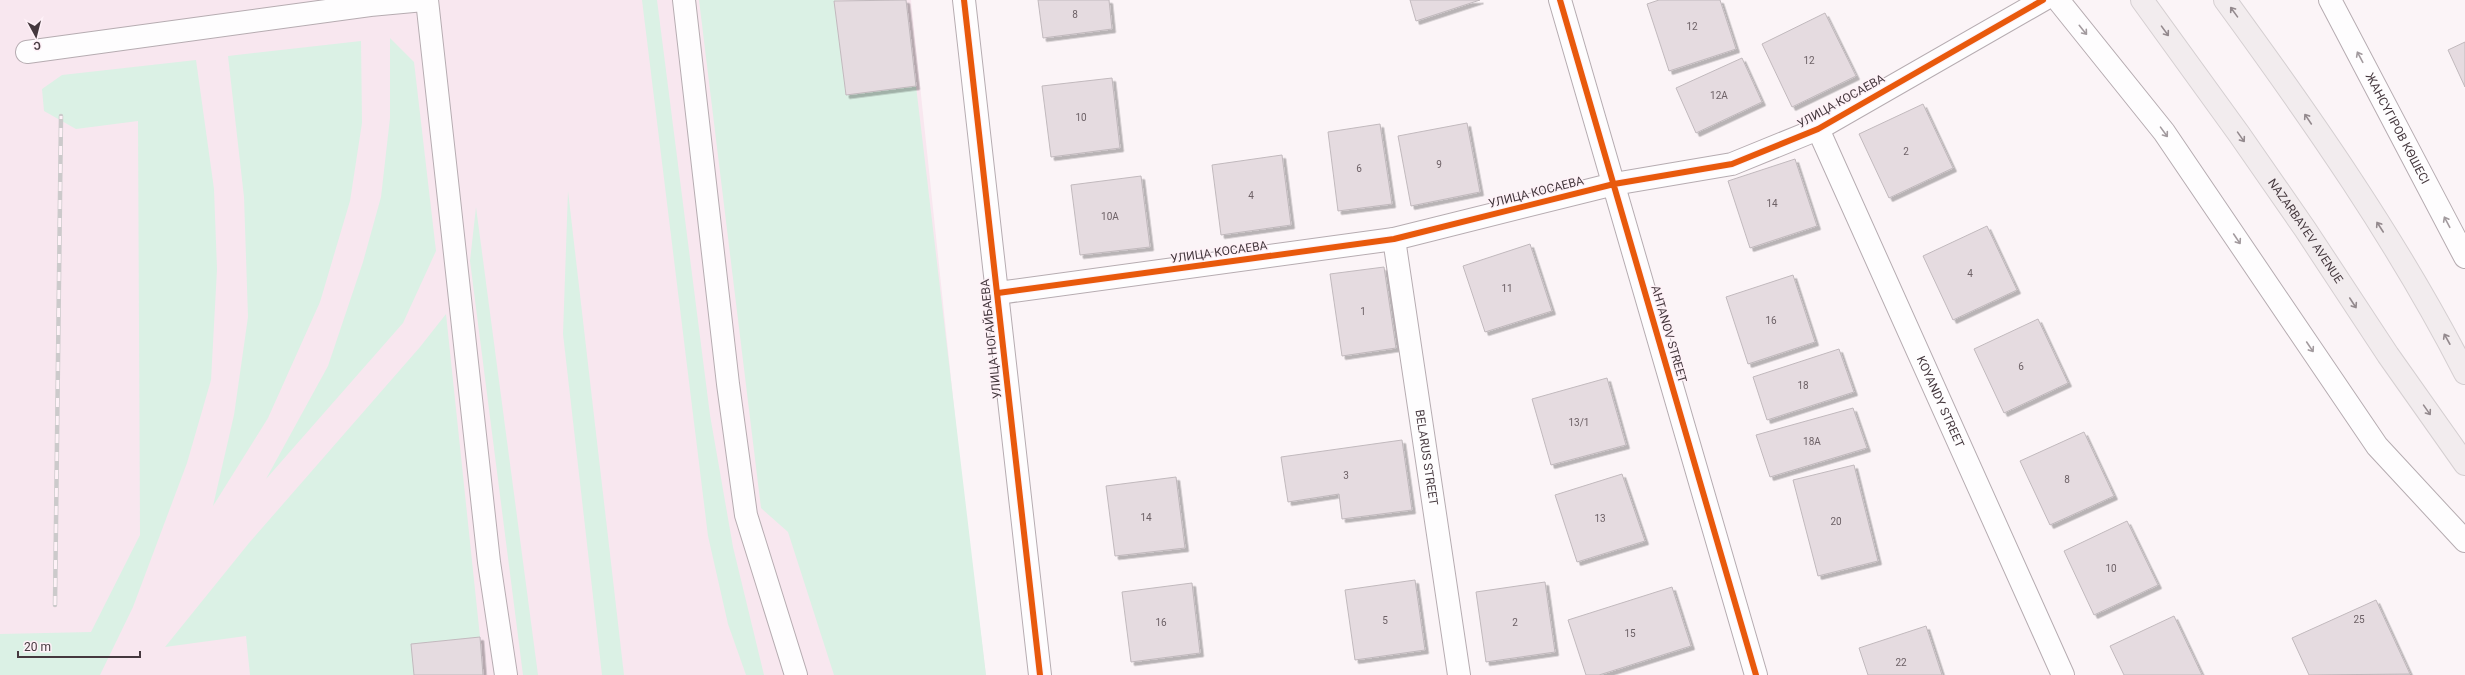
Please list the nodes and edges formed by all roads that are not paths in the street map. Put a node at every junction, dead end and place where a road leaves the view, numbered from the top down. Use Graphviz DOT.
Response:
graph roads {
  1 [pos="425,0"];
  2 [pos="684,0"];
  3 [pos="964,0"];
  4 [pos="1560,0"];
  5 [pos="2043,0"];
  6 [pos="2058,0"];
  7 [pos="2142,0"];
  8 [pos="2225,0"];
  9 [pos="2330,0"];
  10 [pos="27,52"];
  11 [pos="1818,129"];
  12 [pos="1614,184"];
  13 [pos="1394,239"];
  14 [pos="2465,257"];
  15 [pos="998,293"];
  16 [pos="2465,373"];
  17 [pos="2465,464"];
  18 [pos="2465,541"];
  19 [pos="506,675"];
  20 [pos="796,675"];
  21 [pos="1040,675"];
  22 [pos="1459,675"];
  23 [pos="1756,675"];
  24 [pos="2063,675"];
  1 -- 10 [label="street"];
  1 -- 19 [label="street"];
  2 -- 20 [label="street"];
  3 -- 15 [label="street, УЛИЦА НОГАЙБАЕВА"];
  4 -- 12 [label="street, AHTANOV STREET"];
  5 -- 11 [label="street, УЛИЦА КОСАЕВА"];
  6 -- 18 [label="street, one-way"];
  7 -- 17 [label="main road, NAZARBAYEV AVENUE, one-way"];
  16 -- 8 [label="main road, one-way"];
  14 -- 9 [label="street, ЖАНСҮГІРОВ КӨШЕСІ, one-way"];
  11 -- 12 [label="street, УЛИЦА КОСАЕВА"];
  11 -- 24 [label="street, KOYANDY STREET"];
  12 -- 13 [label="street, УЛИЦА КОСАЕВА"];
  12 -- 23 [label="street, AHTANOV STREET"];
  13 -- 15 [label="street, УЛИЦА КОСАЕВА"];
  13 -- 22 [label="street, BELARUS STREET"];
  15 -- 21 [label="street, УЛИЦА НОГАЙБАЕВА"];
}
